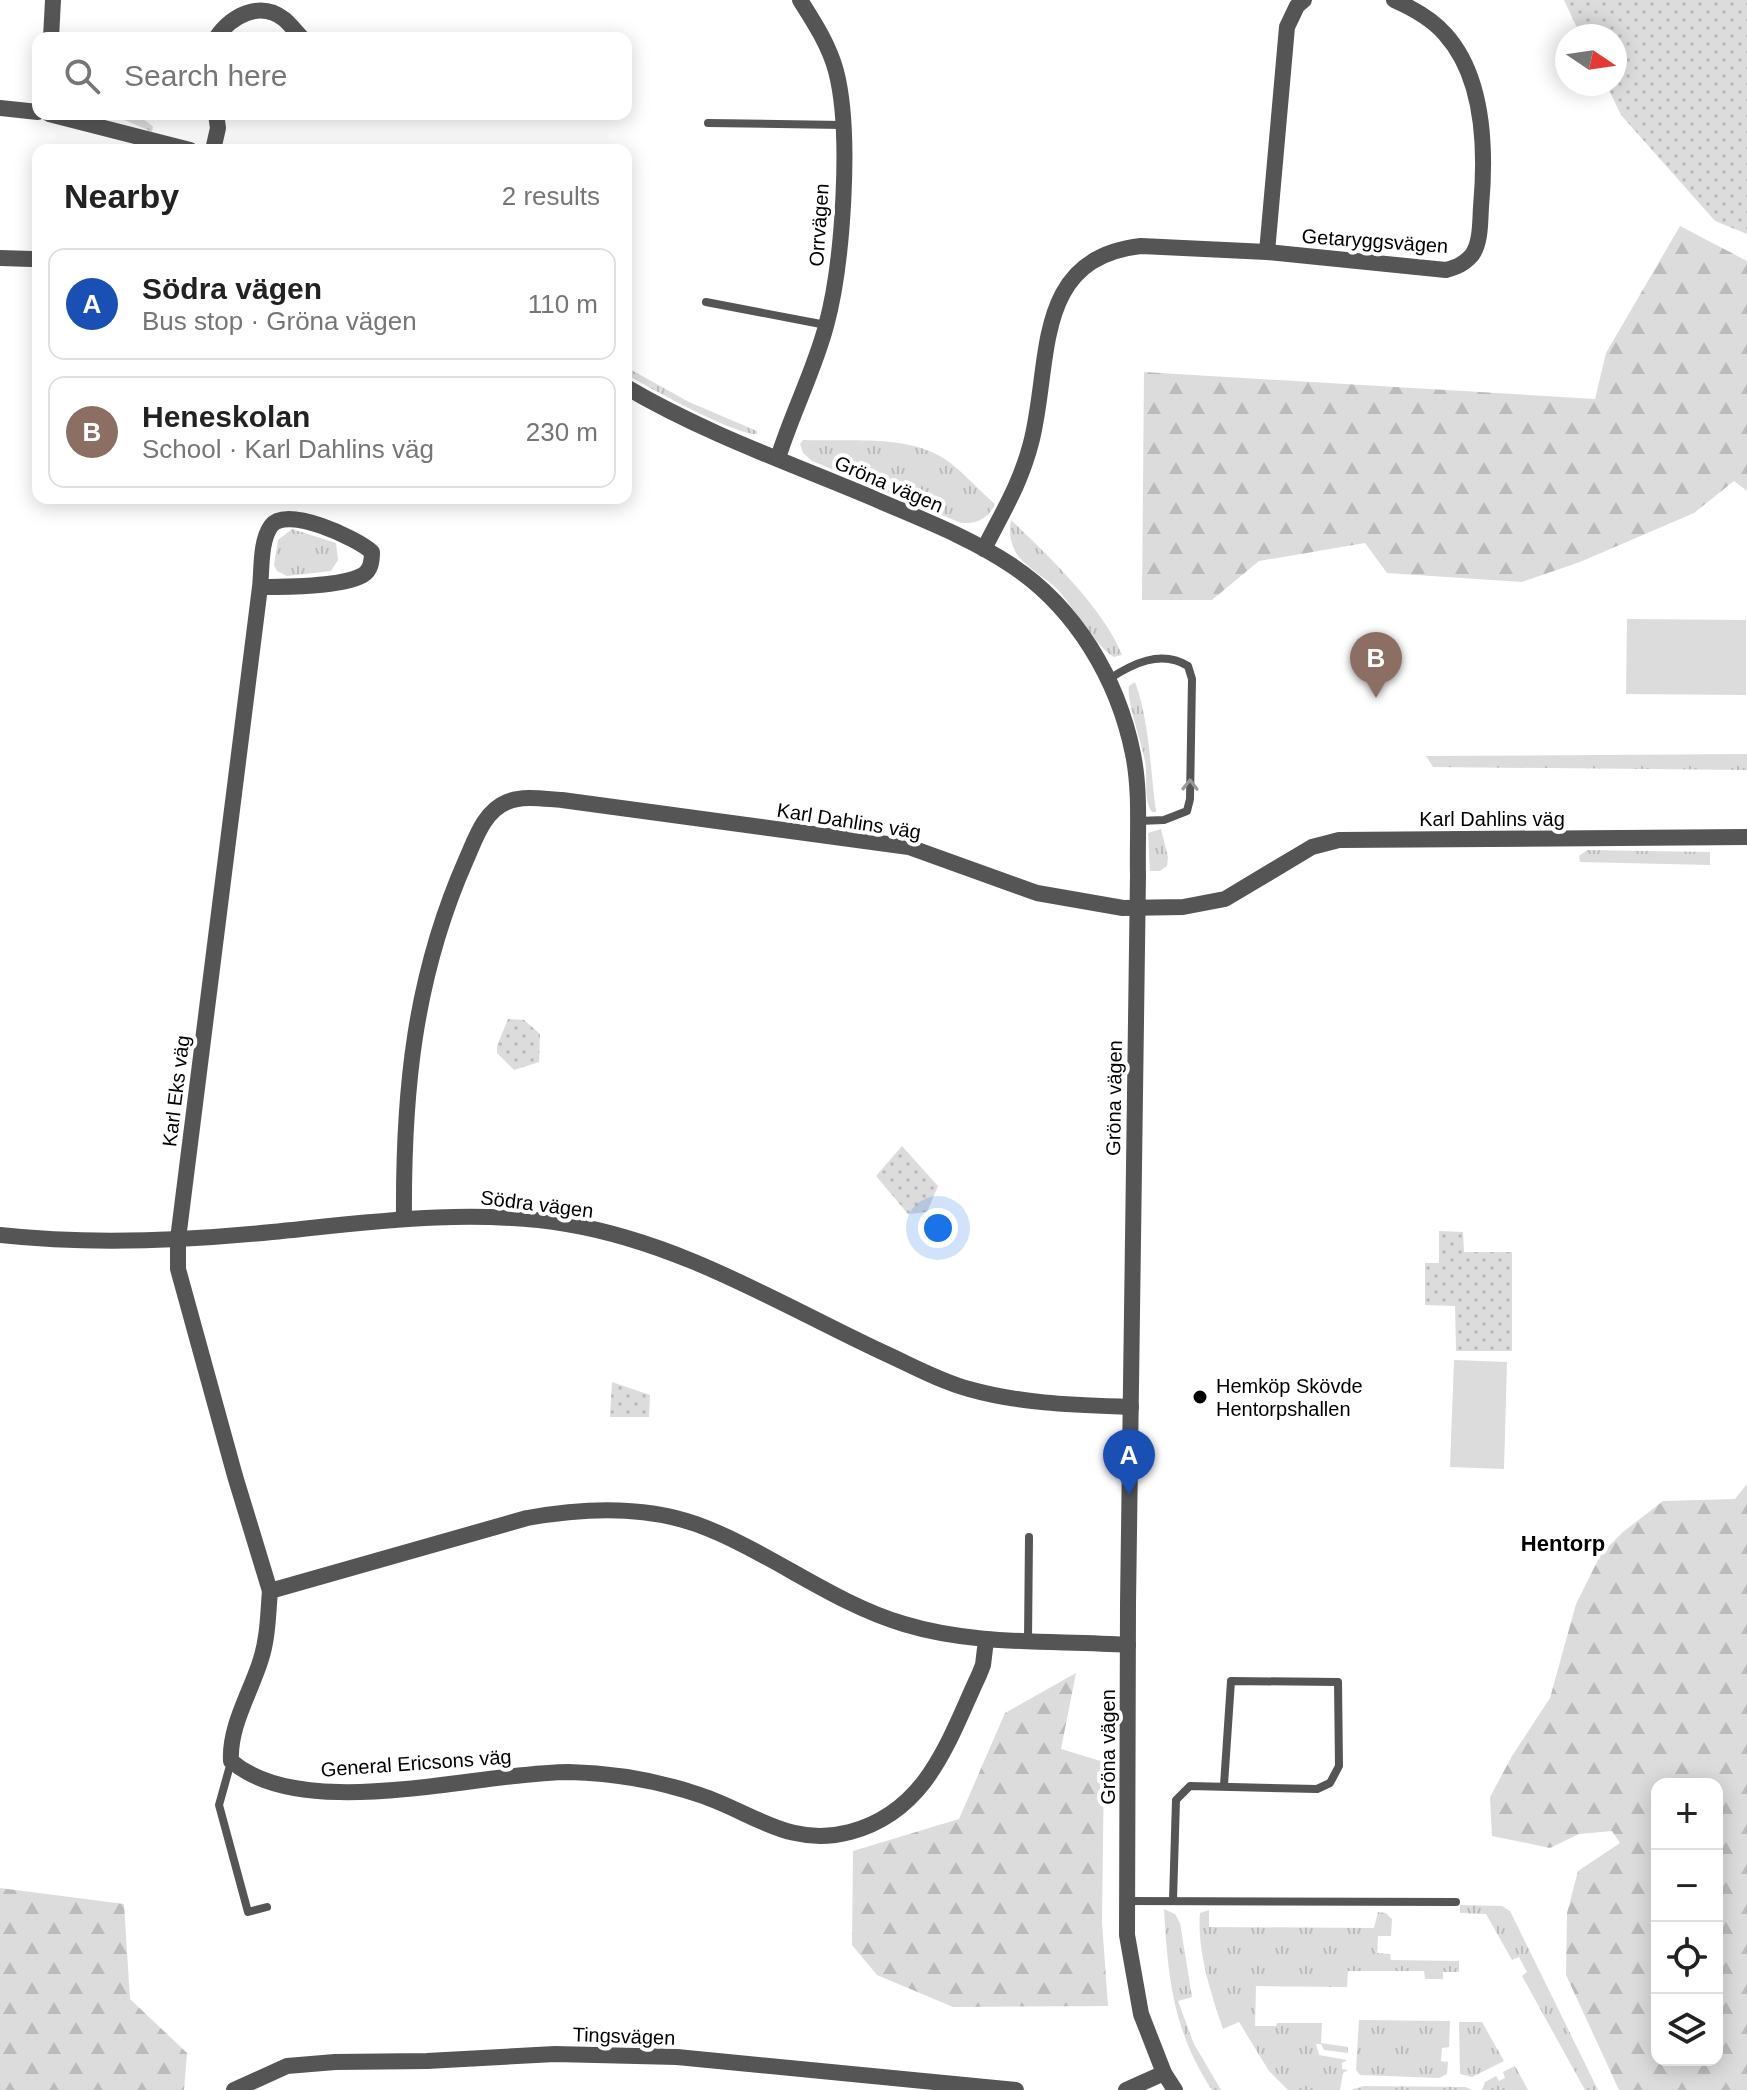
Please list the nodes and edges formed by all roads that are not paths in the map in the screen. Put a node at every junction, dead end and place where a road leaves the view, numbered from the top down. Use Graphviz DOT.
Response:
graph roads {
  1 [pos="53,0"];
  2 [pos="800,0"];
  3 [pos="1304,0"];
  4 [pos="1394,0"];
  5 [pos="51,32"];
  6 [pos="221,32"];
  7 [pos="296,32"];
  8 [pos="0,108"];
  9 [pos="32,111"];
  10 [pos="72,120"];
  11 [pos="217,120"];
  12 [pos="708,123"];
  13 [pos="844,125"];
  14 [pos="166,144"];
  15 [pos="214,144"];
  16 [pos="1267,252"];
  17 [pos="0,258"];
  18 [pos="32,259"];
  19 [pos="706,302"];
  20 [pos="826,326"];
  21 [pos="632,390"];
  22 [pos="778,458"];
  23 [pos="984,549"];
  24 [pos="260,587"];
  25 [pos="1108,680"];
  26 [pos="1137,821"];
  27 [pos="1747,837"];
  28 [pos="1138,909"];
  29 [pos="404,1219"];
  30 [pos="0,1235"];
  31 [pos="178,1239"];
  32 [pos="1131,1407"];
  33 [pos="1029,1537"];
  34 [pos="270,1591"];
  35 [pos="986,1640"];
  36 [pos="1028,1640"];
  37 [pos="1128,1645"];
  38 [pos="231,1761"];
  39 [pos="1224,1785"];
  40 [pos="1173,1900"];
  41 [pos="1128,1901"];
  42 [pos="1456,1902"];
  43 [pos="267,1907"];
  44 [pos="1164,2073"];
  45 [pos="234,2090"];
  46 [pos="1016,2090"];
  47 [pos="1126,2090"];
  48 [pos="1175,2090"];
  1 -- 5 [label="street"];
  2 -- 13 [label="street, Orrvägen"];
  3 -- 16 [label="street"];
  4 -- 16 [label="street, Getaryggsvägen"];
  6 -- 7 [label="street"];
  8 -- 9 [label="street"];
  10 -- 14 [label="street"];
  11 -- 15 [label="street"];
  12 -- 13 [label="lane"];
  13 -- 20 [label="street, Orrvägen"];
  16 -- 23 [label="street, Getaryggsvägen"];
  17 -- 18 [label="street"];
  19 -- 20 [label="lane"];
  20 -- 22 [label="street, Orrvägen"];
  21 -- 22 [label="street, Gröna vägen"];
  22 -- 23 [label="street, Gröna vägen"];
  23 -- 25 [label="street, Gröna vägen"];
  24 -- 24 [label="street, Karl Eks väg"];
  24 -- 31 [label="street, Karl Eks väg"];
  25 -- 26 [label="street, Gröna vägen"];
  26 -- 25 [label="lane, one-way"];
  26 -- 28 [label="street, Gröna vägen"];
  27 -- 28 [label="street, Karl Dahlins väg"];
  28 -- 29 [label="street, Karl Dahlins väg"];
  28 -- 32 [label="street, Gröna vägen"];
  29 -- 31 [label="street, Södra vägen"];
  29 -- 32 [label="street, Södra vägen"];
  30 -- 31 [label="street, Södra vägen"];
  31 -- 34 [label="street, Karl Eks väg"];
  32 -- 37 [label="street, Gröna vägen"];
  33 -- 36 [label="lane"];
  34 -- 35 [label="street"];
  34 -- 38 [label="street"];
  35 -- 36 [label="street"];
  35 -- 38 [label="street, General Ericsons väg"];
  36 -- 37 [label="street"];
  37 -- 41 [label="street, Gröna vägen"];
  38 -- 43 [label="lane"];
  39 -- 39 [label="lane"];
  39 -- 40 [label="lane"];
  40 -- 41 [label="lane"];
  40 -- 42 [label="lane"];
  41 -- 44 [label="street, Gröna vägen"];
  44 -- 47 [label="street"];
  44 -- 48 [label="street, Gröna vägen"];
  45 -- 46 [label="street, Tingsvägen"];
}
